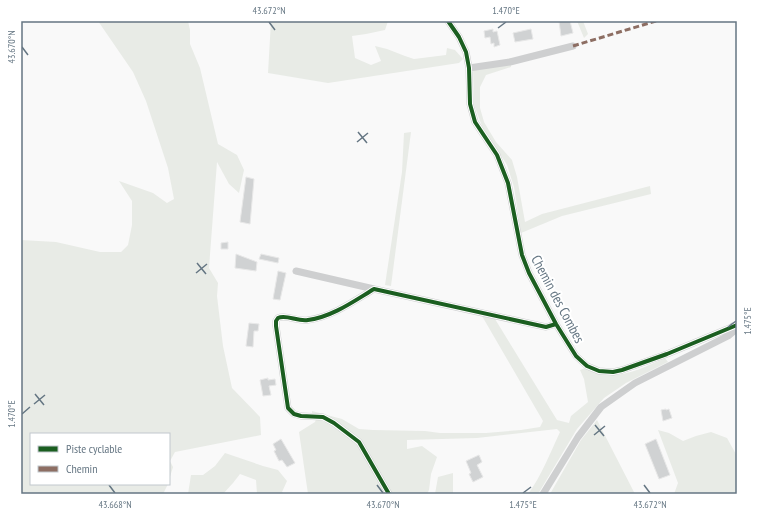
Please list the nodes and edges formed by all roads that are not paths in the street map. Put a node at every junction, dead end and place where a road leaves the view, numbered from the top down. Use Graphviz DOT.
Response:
graph roads {
  1 [pos="448,21"];
  2 [pos="573,46"];
  3 [pos="469,68"];
  4 [pos="296,271"];
  5 [pos="374,289"];
  6 [pos="556,324"];
  7 [pos="735,326"];
  8 [pos="388,494"];
  9 [pos="543,494"];
  1 -- 3 [label="street, Chemin des Combes"];
  2 -- 3 [label="street"];
  3 -- 6 [label="street, Chemin des Combes"];
  4 -- 5 [label="street"];
  5 -- 6 [label="street"];
  5 -- 8 [label="street"];
  6 -- 7 [label="street, Chemin des Combes"];
  7 -- 9 [label="street"];
}
